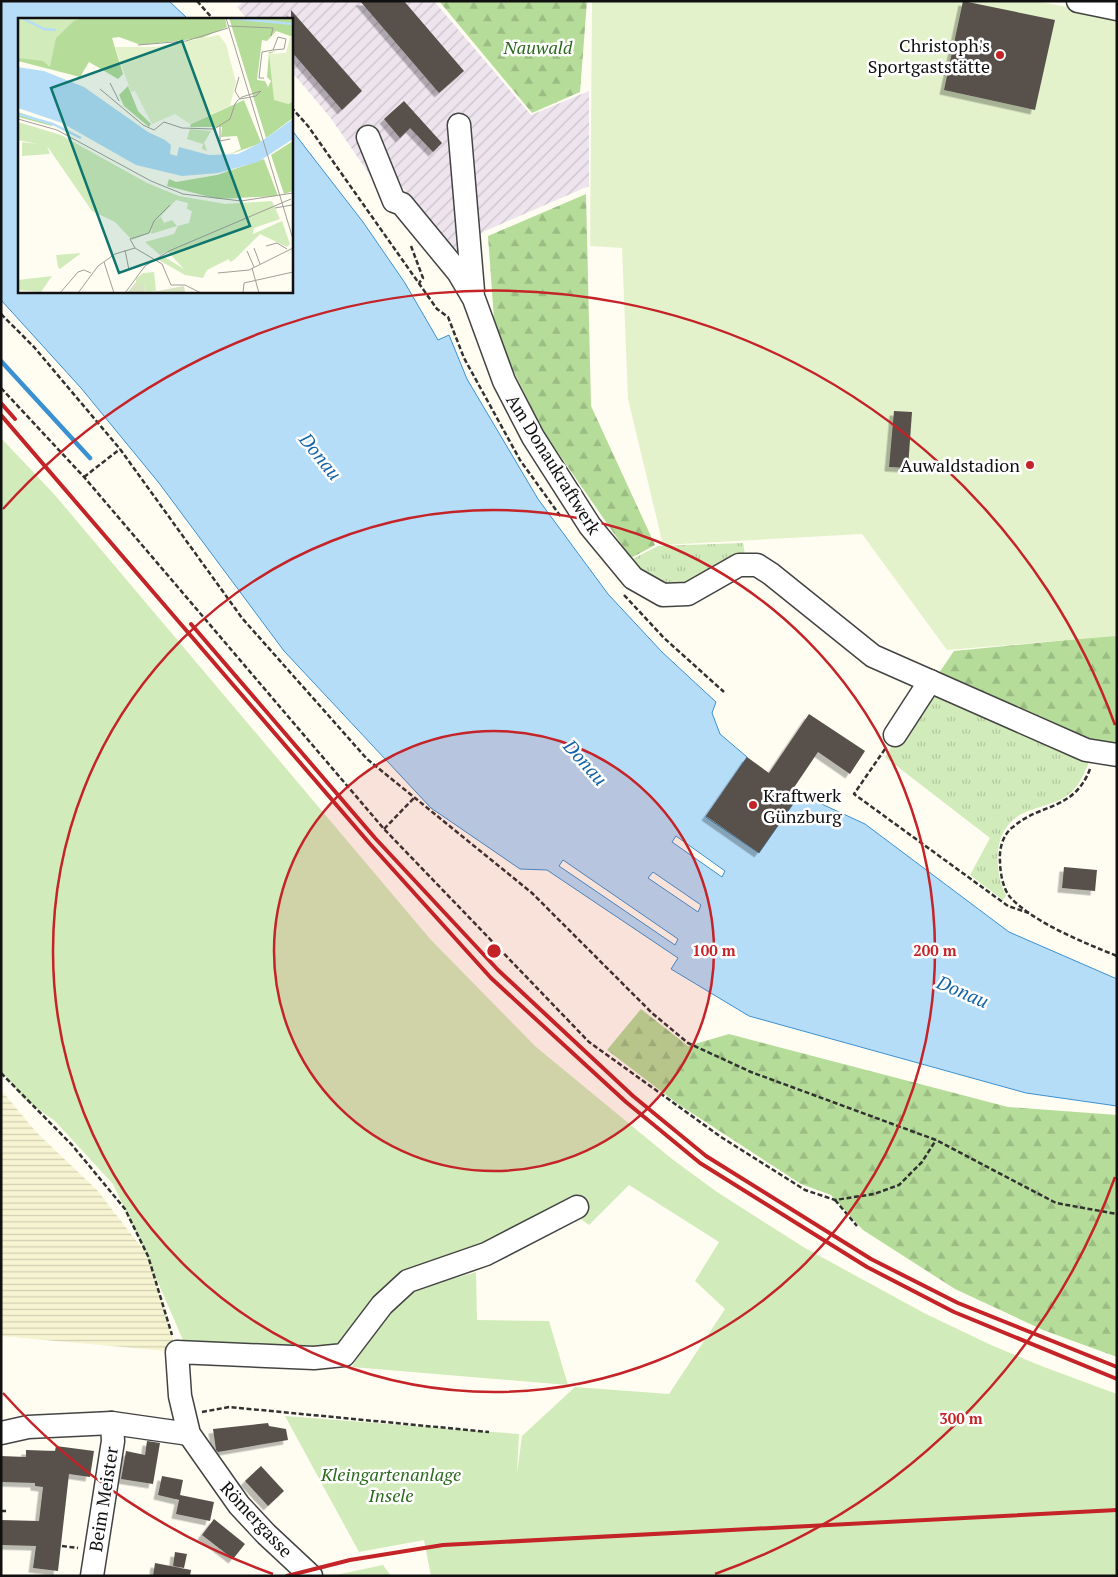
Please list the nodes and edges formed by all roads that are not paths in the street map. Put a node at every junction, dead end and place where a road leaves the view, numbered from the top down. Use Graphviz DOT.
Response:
graph roads {
  1 [pos="1078,1"];
  2 [pos="1117,9"];
  3 [pos="459,125"];
  4 [pos="368,137"];
  5 [pos="474,299"];
  6 [pos="930,681"];
  7 [pos="895,735"];
  8 [pos="1106,754"];
  9 [pos="577,1208"];
  10 [pos="112,1423"];
  11 [pos="186,1427"];
  12 [pos="1,1433"];
  13 [pos="92,1576"];
  14 [pos="311,1576"];
  1 -- 2 [label="street"];
  3 -- 5 [label="street, Am Donaukraftwerk"];
  4 -- 5 [label="street, Am Donaukraftwerk"];
  5 -- 6 [label="street, Am Donaukraftwerk"];
  6 -- 7 [label="street"];
  6 -- 8 [label="street, Am Donaukraftwerk"];
  9 -- 11 [label="street"];
  10 -- 11 [label="street"];
  10 -- 12 [label="street"];
  10 -- 13 [label="street, Beim Meister"];
  11 -- 14 [label="street, Römergasse"];
}
